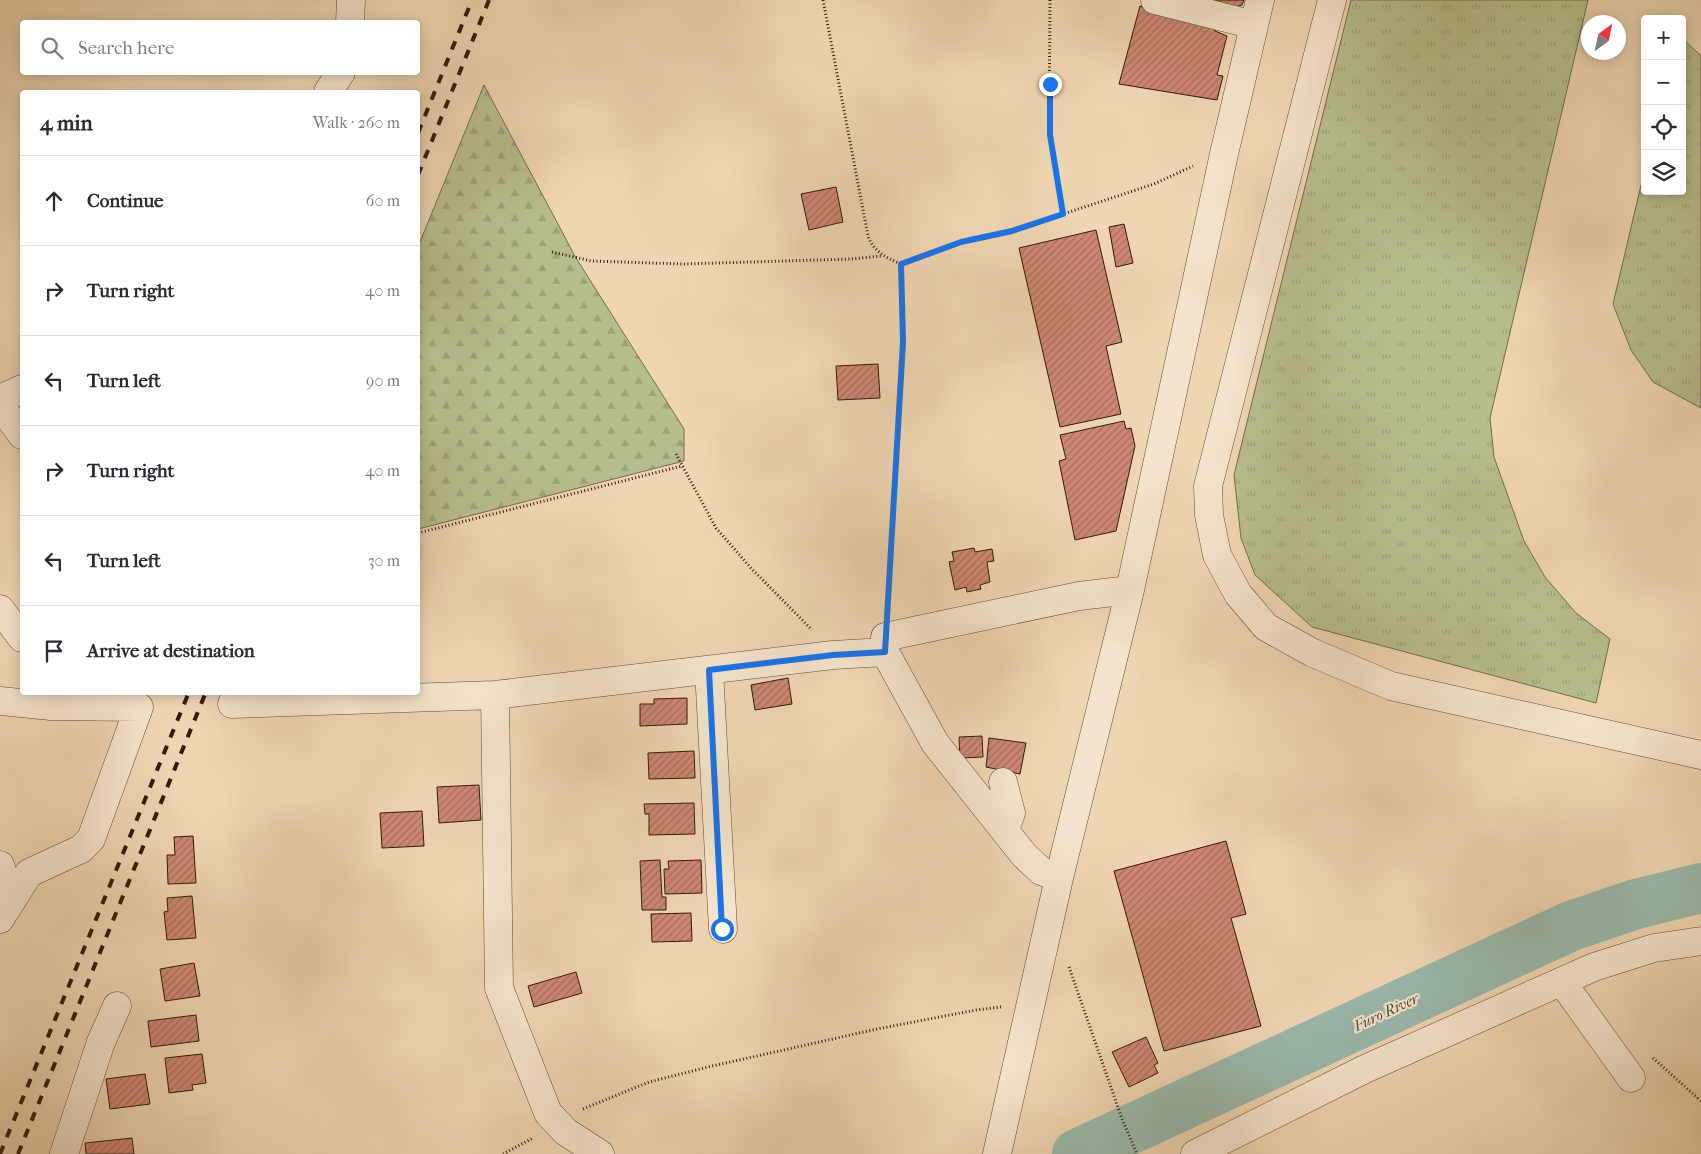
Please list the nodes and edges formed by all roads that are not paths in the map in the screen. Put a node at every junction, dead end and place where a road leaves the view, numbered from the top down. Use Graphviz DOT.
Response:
graph roads {
  1 [pos="352,0"];
  2 [pos="1156,0"];
  3 [pos="1332,0"];
  4 [pos="1257,13"];
  5 [pos="350,20"];
  6 [pos="339,75"];
  7 [pos="329,90"];
  8 [pos="20,390"];
  9 [pos="0,400"];
  10 [pos="0,405"];
  11 [pos="20,432"];
  12 [pos="1130,590"];
  13 [pos="0,609"];
  14 [pos="20,635"];
  15 [pos="885,644"];
  16 [pos="709,670"];
  17 [pos="495,695"];
  18 [pos="50,699"];
  19 [pos="141,700"];
  20 [pos="0,701"];
  21 [pos="232,704"];
  22 [pos="1701,755"];
  23 [pos="1004,782"];
  24 [pos="1005,830"];
  25 [pos="0,865"];
  26 [pos="1059,878"];
  27 [pos="6,909"];
  28 [pos="722,929"];
  29 [pos="1701,941"];
  30 [pos="1562,982"];
  31 [pos="117,1006"];
  32 [pos="1631,1078"];
  33 [pos="64,1154"];
  34 [pos="600,1154"];
  35 [pos="997,1154"];
  36 [pos="1195,1154"];
  1 -- 5 [label="street"];
  2 -- 4 [label="street"];
  3 -- 22 [label="street"];
  4 -- 12 [label="street"];
  6 -- 7 [label="street"];
  8 -- 9 [label="street"];
  10 -- 11 [label="street"];
  12 -- 15 [label="street"];
  12 -- 26 [label="street"];
  13 -- 14 [label="street"];
  15 -- 16 [label="street"];
  15 -- 24 [label="street"];
  16 -- 17 [label="street"];
  16 -- 28 [label="street"];
  17 -- 21 [label="street"];
  17 -- 34 [label="street"];
  18 -- 19 [label="street"];
  18 -- 20 [label="street"];
  19 -- 27 [label="street"];
  23 -- 24 [label="street"];
  24 -- 26 [label="street"];
  25 -- 27 [label="street"];
  26 -- 35 [label="street"];
  29 -- 30 [label="street"];
  30 -- 32 [label="street"];
  30 -- 36 [label="street"];
  31 -- 33 [label="street"];
}
